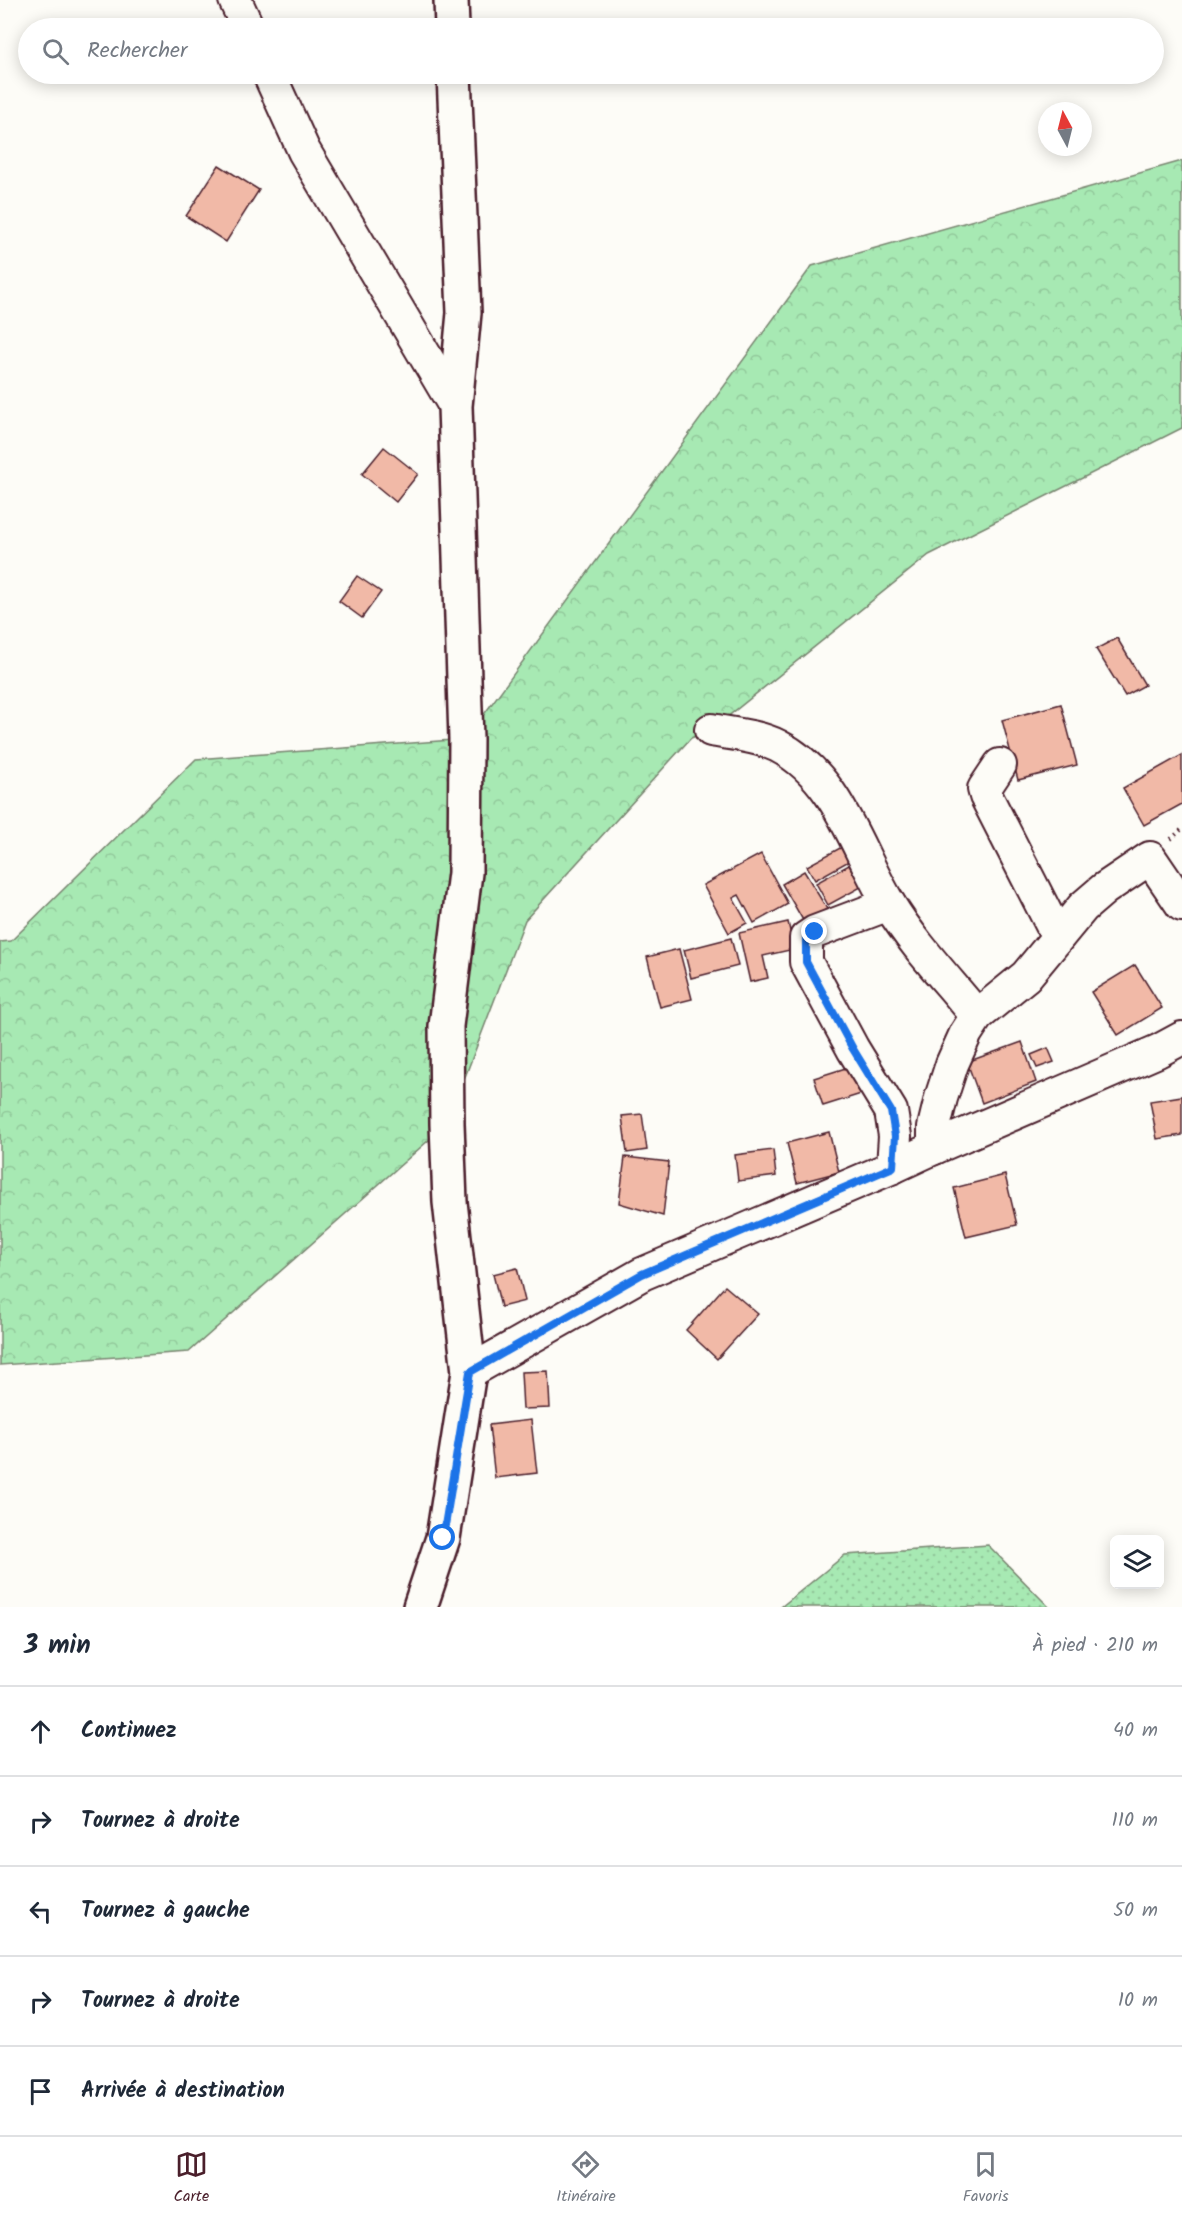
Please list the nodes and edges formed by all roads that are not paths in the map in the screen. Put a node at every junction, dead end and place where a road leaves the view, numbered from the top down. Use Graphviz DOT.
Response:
graph roads {
  1 [pos="235,0"];
  2 [pos="451,0"];
  3 [pos="243,18"];
  4 [pos="452,18"];
  5 [pos="274,84"];
  6 [pos="454,84"];
  7 [pos="455,406"];
  8 [pos="711,730"];
  9 [pos="1000,765"];
  10 [pos="889,904"];
  11 [pos="1182,905"];
  12 [pos="1058,937"];
  13 [pos="977,1016"];
  14 [pos="1182,1038"];
  15 [pos="934,1148"];
  16 [pos="893,1167"];
  17 [pos="470,1372"];
  18 [pos="427,1602"];
  1 -- 3 [label="street"];
  2 -- 4 [label="street"];
  5 -- 7 [label="street"];
  6 -- 7 [label="street"];
  7 -- 17 [label="street"];
  8 -- 10 [label="street"];
  9 -- 12 [label="street"];
  10 -- 13 [label="street"];
  10 -- 16 [label="street"];
  11 -- 12 [label="street"];
  12 -- 13 [label="street"];
  13 -- 15 [label="street"];
  14 -- 15 [label="street"];
  15 -- 16 [label="street"];
  16 -- 17 [label="street"];
  17 -- 18 [label="street"];
}
